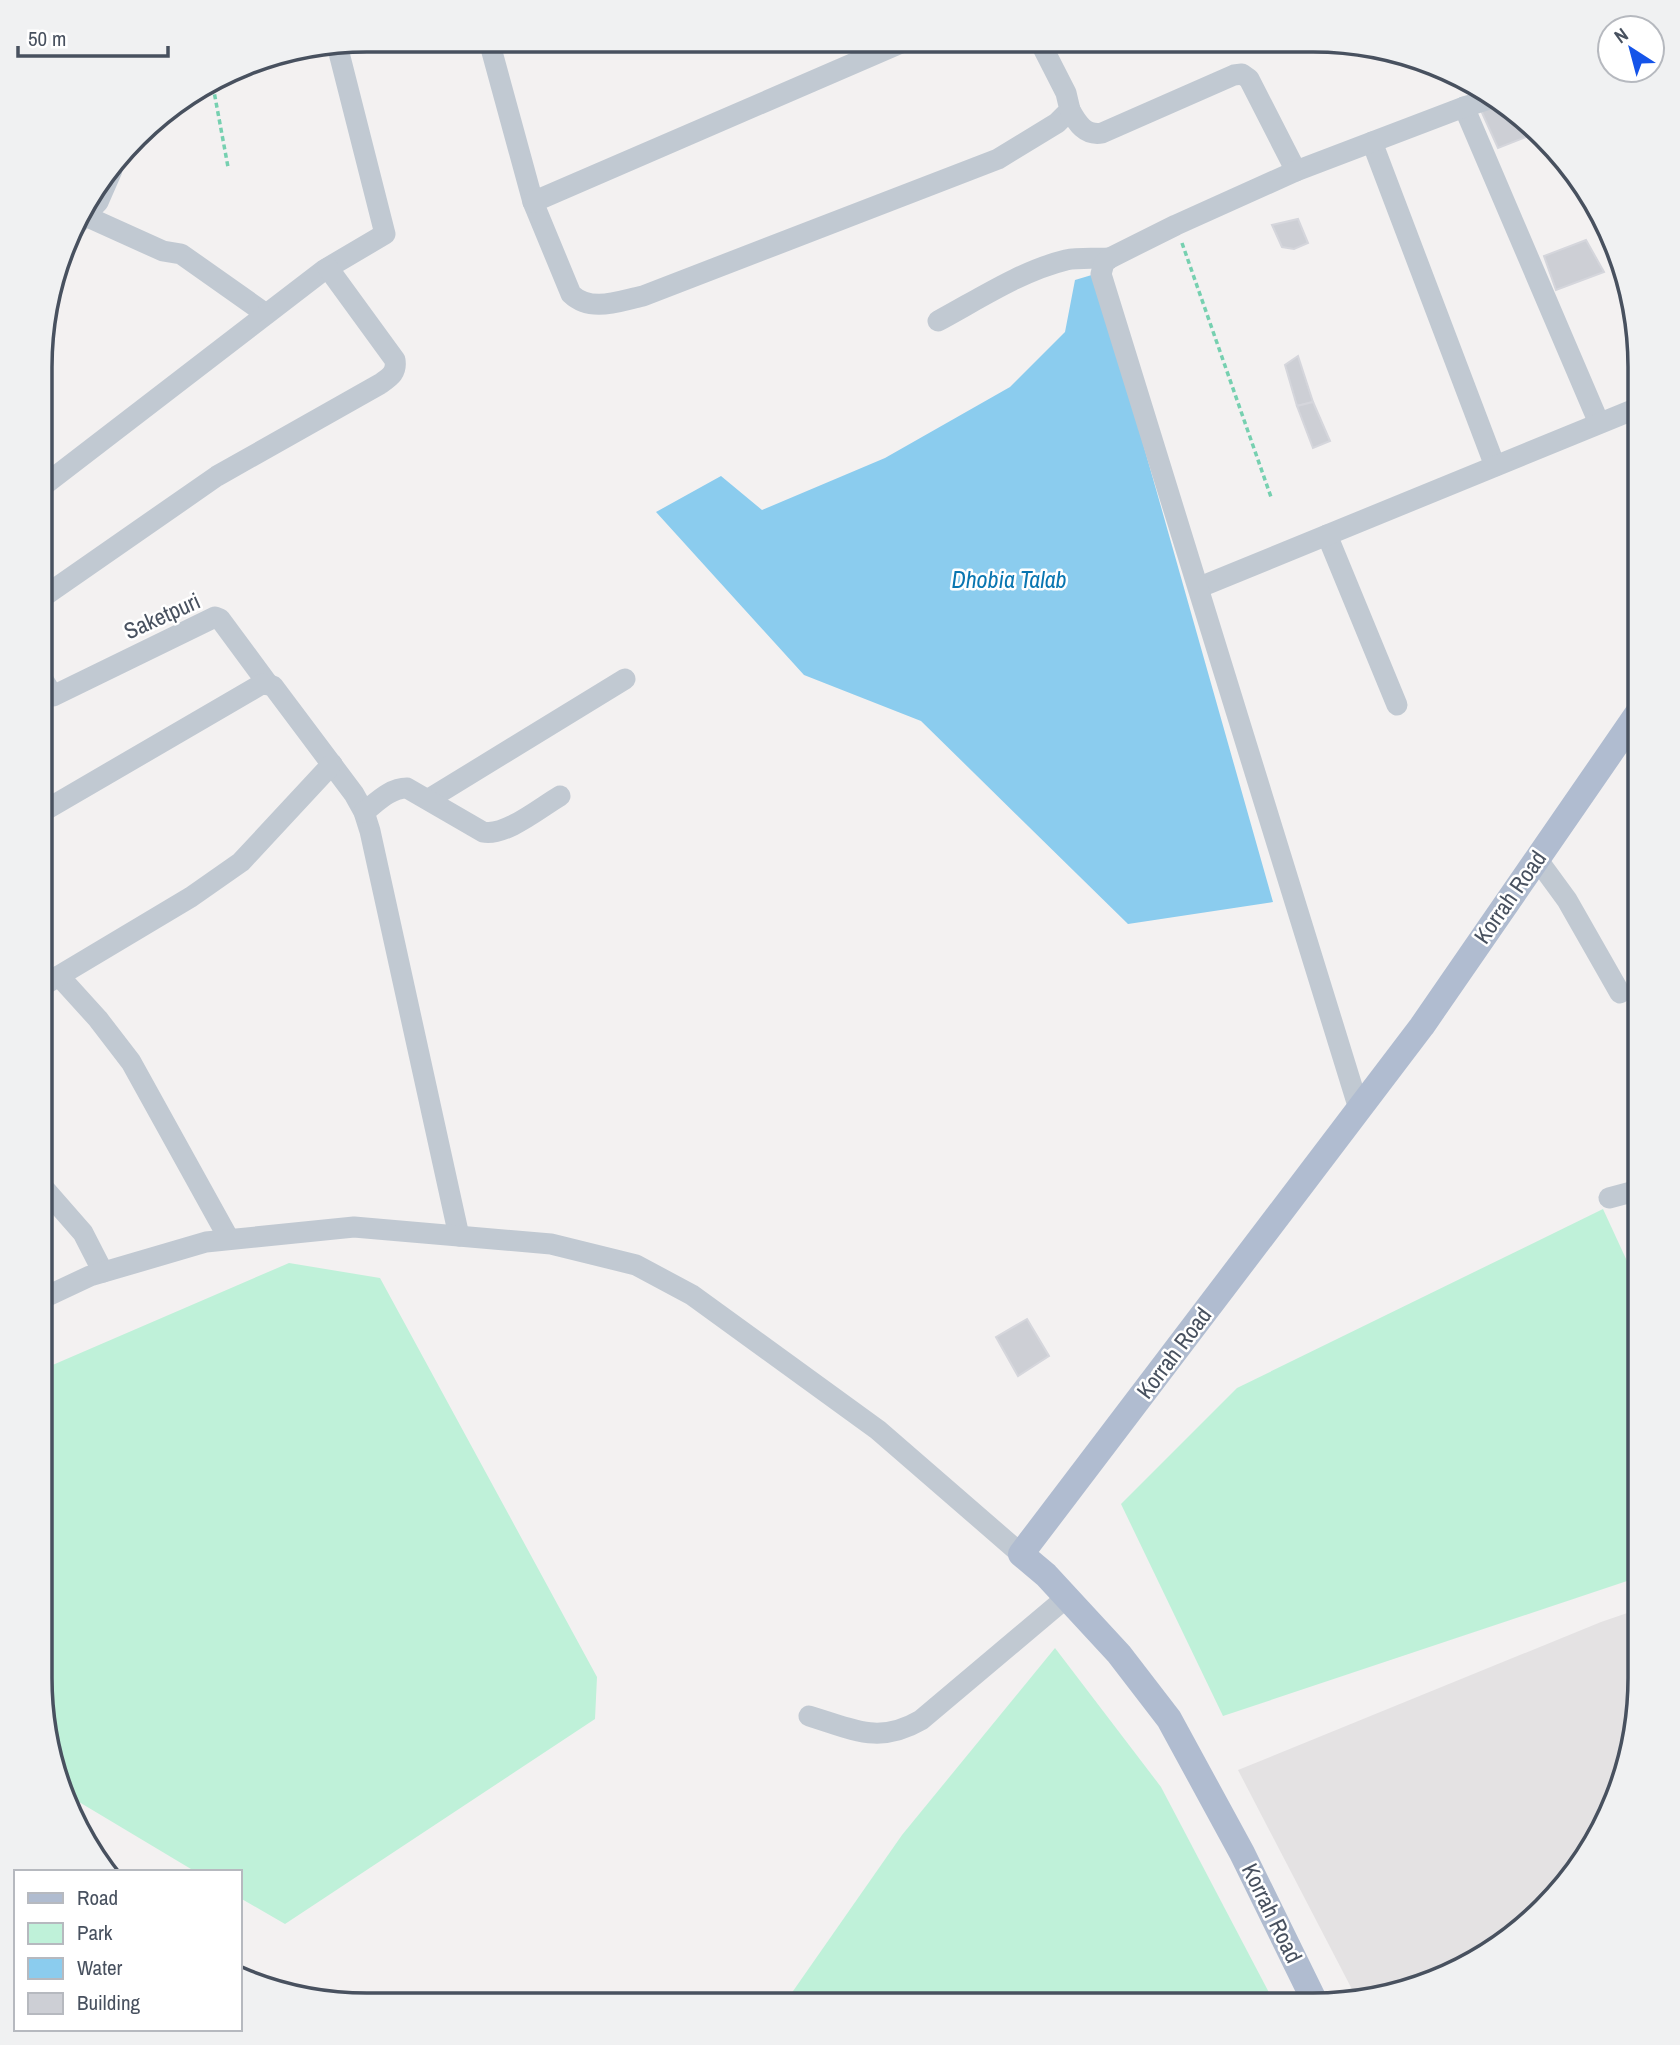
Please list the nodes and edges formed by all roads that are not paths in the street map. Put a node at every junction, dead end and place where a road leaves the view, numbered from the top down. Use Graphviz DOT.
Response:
graph roads {
  1 [pos="492,52"];
  2 [pos="880,52"];
  3 [pos="1046,52"];
  4 [pos="339,54"];
  5 [pos="1481,102"];
  6 [pos="1464,107"];
  7 [pos="1070,110"];
  8 [pos="1372,142"];
  9 [pos="1296,171"];
  10 [pos="533,202"];
  11 [pos="89,221"];
  12 [pos="1110,258"];
  13 [pos="328,268"];
  14 [pos="266,314"];
  15 [pos="938,321"];
  16 [pos="1628,412"];
  17 [pos="1599,423"];
  18 [pos="1495,466"];
  19 [pos="52,479"];
  20 [pos="1327,535"];
  21 [pos="1200,587"];
  22 [pos="52,591"];
  23 [pos="625,679"];
  24 [pos="268,684"];
  25 [pos="52,685"];
  26 [pos="1397,705"];
  27 [pos="1628,727"];
  28 [pos="332,764"];
  29 [pos="560,796"];
  30 [pos="429,799"];
  31 [pos="52,806"];
  32 [pos="364,812"];
  33 [pos="1536,859"];
  34 [pos="52,980"];
  35 [pos="52,983"];
  36 [pos="1620,993"];
  37 [pos="1359,1109"];
  38 [pos="1628,1193"];
  39 [pos="52,1198"];
  40 [pos="1609,1198"];
  41 [pos="459,1236"];
  42 [pos="229,1239"];
  43 [pos="103,1272"];
  44 [pos="52,1294"];
  45 [pos="1021,1554"];
  46 [pos="1067,1597"];
  47 [pos="809,1716"];
  48 [pos="1311,1993"];
  1 -- 10 [label="street"];
  2 -- 10 [label="street"];
  3 -- 7 [label="street"];
  4 -- 13 [label="street"];
  5 -- 6 [label="street"];
  6 -- 8 [label="street"];
  6 -- 17 [label="street"];
  7 -- 9 [label="street"];
  7 -- 10 [label="street"];
  8 -- 9 [label="street"];
  8 -- 18 [label="street"];
  9 -- 12 [label="street"];
  11 -- 14 [label="street"];
  12 -- 15 [label="street"];
  12 -- 21 [label="street"];
  13 -- 14 [label="street"];
  13 -- 22 [label="street"];
  14 -- 19 [label="street"];
  16 -- 17 [label="street"];
  17 -- 18 [label="street"];
  18 -- 20 [label="street"];
  20 -- 21 [label="street"];
  20 -- 26 [label="street"];
  21 -- 37 [label="street"];
  23 -- 30 [label="street"];
  24 -- 25 [label="street, Saketpuri"];
  24 -- 28 [label="street"];
  24 -- 31 [label="street"];
  27 -- 33 [label="main road, Korrah Road"];
  28 -- 32 [label="street"];
  28 -- 34 [label="street"];
  29 -- 30 [label="street"];
  30 -- 32 [label="street"];
  32 -- 41 [label="street"];
  33 -- 36 [label="street"];
  33 -- 37 [label="main road, Korrah Road"];
  35 -- 42 [label="street"];
  37 -- 45 [label="main road, Korrah Road"];
  38 -- 40 [label="street"];
  39 -- 43 [label="street"];
  41 -- 42 [label="street"];
  41 -- 45 [label="street"];
  42 -- 43 [label="street"];
  43 -- 44 [label="street"];
  45 -- 46 [label="main road, Korrah Road"];
  46 -- 47 [label="street"];
  46 -- 48 [label="main road, Korrah Road"];
}
